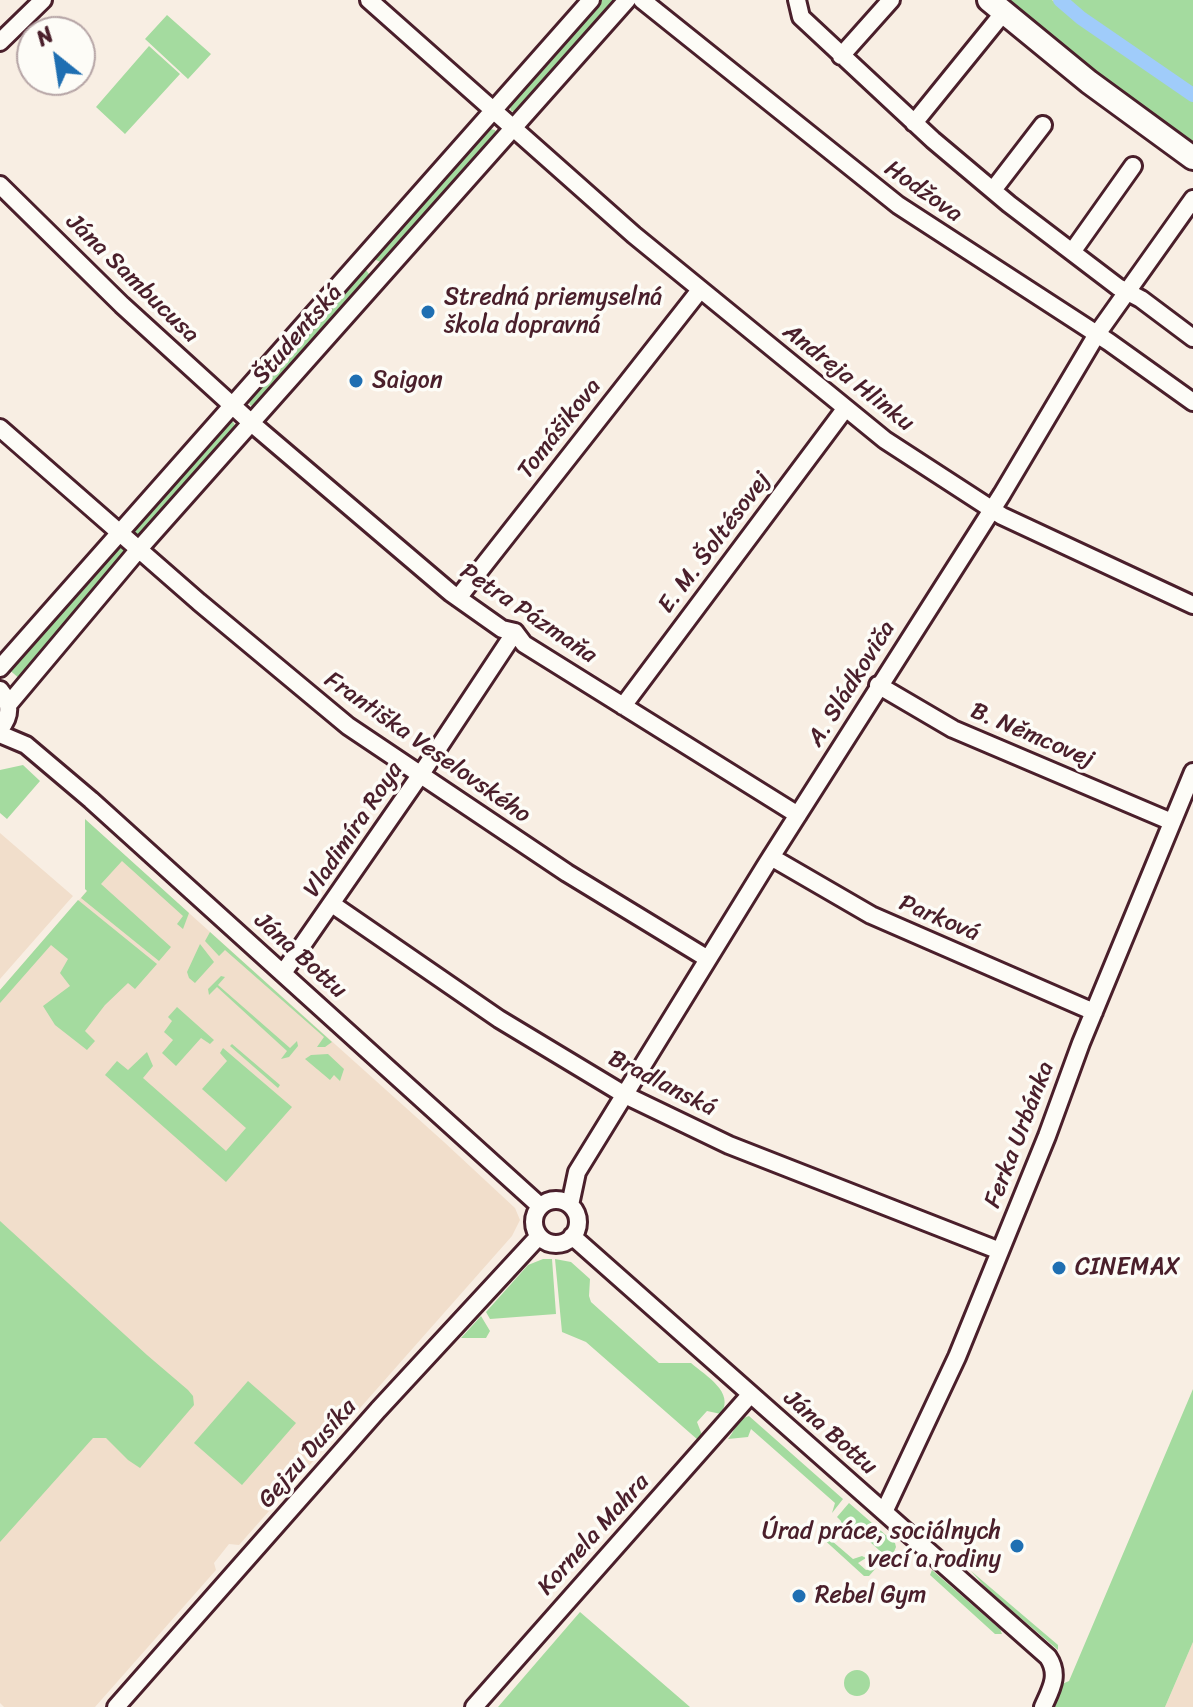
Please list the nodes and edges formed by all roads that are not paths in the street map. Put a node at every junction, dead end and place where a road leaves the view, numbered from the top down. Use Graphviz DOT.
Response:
graph roads {
  1 [pos="43,0"];
  2 [pos="369,0"];
  3 [pos="591,0"];
  4 [pos="627,0"];
  5 [pos="642,0"];
  6 [pos="797,0"];
  7 [pos="891,0"];
  8 [pos="997,6"];
  9 [pos="0,42"];
  10 [pos="841,56"];
  11 [pos="493,111"];
  12 [pos="914,123"];
  13 [pos="1043,125"];
  14 [pos="512,128"];
  15 [pos="1193,158"];
  16 [pos="1133,166"];
  17 [pos="0,185"];
  18 [pos="993,190"];
  19 [pos="1193,199"];
  20 [pos="1072,252"];
  21 [pos="700,290"];
  22 [pos="1128,292"];
  23 [pos="1097,334"];
  24 [pos="1193,338"];
  25 [pos="1193,402"];
  26 [pos="233,406"];
  27 [pos="845,409"];
  28 [pos="252,423"];
  29 [pos="0,428"];
  30 [pos="992,510"];
  31 [pos="120,532"];
  32 [pos="139,549"];
  33 [pos="458,598"];
  34 [pos="1193,605"];
  35 [pos="515,632"];
  36 [pos="0,668"];
  37 [pos="878,685"];
  38 [pos="623,706"];
  39 [pos="3,715"];
  40 [pos="1193,772"];
  41 [pos="420,776"];
  42 [pos="798,815"];
  43 [pos="1172,822"];
  44 [pos="771,857"];
  45 [pos="332,904"];
  46 [pos="708,959"];
  47 [pos="283,973"];
  48 [pos="1094,1012"];
  49 [pos="625,1095"];
  50 [pos="570,1205"];
  51 [pos="540,1206"];
  52 [pos="539,1236"];
  53 [pos="572,1236"];
  54 [pos="1000,1251"];
  55 [pos="750,1395"];
  56 [pos="884,1512"];
  57 [pos="116,1707"];
  58 [pos="474,1707"];
  59 [pos="1043,1707"];
  1 -- 9 [label="street"];
  2 -- 11 [label="street, Andreja Hlinku"];
  3 -- 11 [label="street, Študentská"];
  4 -- 14 [label="street, Študentská"];
  5 -- 23 [label="street, Hodžova"];
  6 -- 10 [label="street"];
  7 -- 10 [label="street"];
  8 -- 12 [label="street"];
  8 -- 15 [label="street"];
  10 -- 12 [label="street"];
  11 -- 14 [label="street, Andreja Hlinku"];
  11 -- 26 [label="street, Študentská"];
  12 -- 18 [label="street"];
  13 -- 18 [label="street"];
  14 -- 21 [label="street, Andreja Hlinku"];
  14 -- 28 [label="street, Študentská"];
  16 -- 20 [label="street"];
  17 -- 26 [label="street, Jána Sambucusa"];
  18 -- 20 [label="street"];
  19 -- 22 [label="street, A. Sládkoviča"];
  20 -- 22 [label="street"];
  21 -- 27 [label="street, Andreja Hlinku"];
  21 -- 33 [label="street, Tomášikova"];
  22 -- 23 [label="street, A. Sládkoviča"];
  22 -- 24 [label="street"];
  23 -- 25 [label="street, Hodžova"];
  23 -- 30 [label="street, A. Sládkoviča"];
  26 -- 28 [label="street, Jána Sambucusa"];
  26 -- 31 [label="street, Študentská"];
  27 -- 30 [label="street, Andreja Hlinku"];
  27 -- 38 [label="street, E. M. Šoltésovej"];
  28 -- 32 [label="street, Študentská"];
  28 -- 33 [label="street, Petra Pázmaňa"];
  29 -- 31 [label="street, Františka Veselovského"];
  30 -- 34 [label="street, Andreja Hlinku"];
  30 -- 37 [label="street, A. Sládkoviča"];
  31 -- 32 [label="street, Františka Veselovského"];
  31 -- 36 [label="street, Študentská"];
  32 -- 39 [label="street, Študentská"];
  32 -- 41 [label="street, Františka Veselovského"];
  33 -- 35 [label="street, Petra Pázmaňa"];
  35 -- 38 [label="street, Petra Pázmaňa"];
  35 -- 41 [label="street, Vladimíra Roya"];
  37 -- 42 [label="street, A. Sládkoviča"];
  37 -- 43 [label="street, B. Němcovej"];
  38 -- 42 [label="street, Petra Pázmaňa"];
  39 -- 47 [label="street, Jána Bottu"];
  40 -- 43 [label="street, Ferka Urbánka"];
  41 -- 45 [label="street, Vladimíra Roya"];
  41 -- 46 [label="street, Františka Veselovského"];
  42 -- 44 [label="street, A. Sládkoviča"];
  43 -- 48 [label="street, Ferka Urbánka"];
  44 -- 46 [label="street, A. Sládkoviča"];
  44 -- 48 [label="street, Parková"];
  45 -- 47 [label="street, Vladimíra Roya"];
  45 -- 49 [label="street, Bradlanská"];
  46 -- 49 [label="street, A. Sládkoviča"];
  47 -- 51 [label="street, Jána Bottu"];
  48 -- 54 [label="street, Ferka Urbánka"];
  49 -- 50 [label="street, A. Sládkoviča"];
  49 -- 54 [label="street, Bradlanská"];
  50 -- 51 [label="street"];
  50 -- 53 [label="street"];
  51 -- 52 [label="street"];
  52 -- 53 [label="street"];
  52 -- 57 [label="street, Gejzu Dusíka"];
  53 -- 55 [label="street, Jána Bottu"];
  54 -- 56 [label="street, Ferka Urbánka"];
  55 -- 56 [label="street, Jána Bottu"];
  55 -- 58 [label="street, Kornela Mahra"];
  56 -- 59 [label="street, Jána Bottu"];
}
